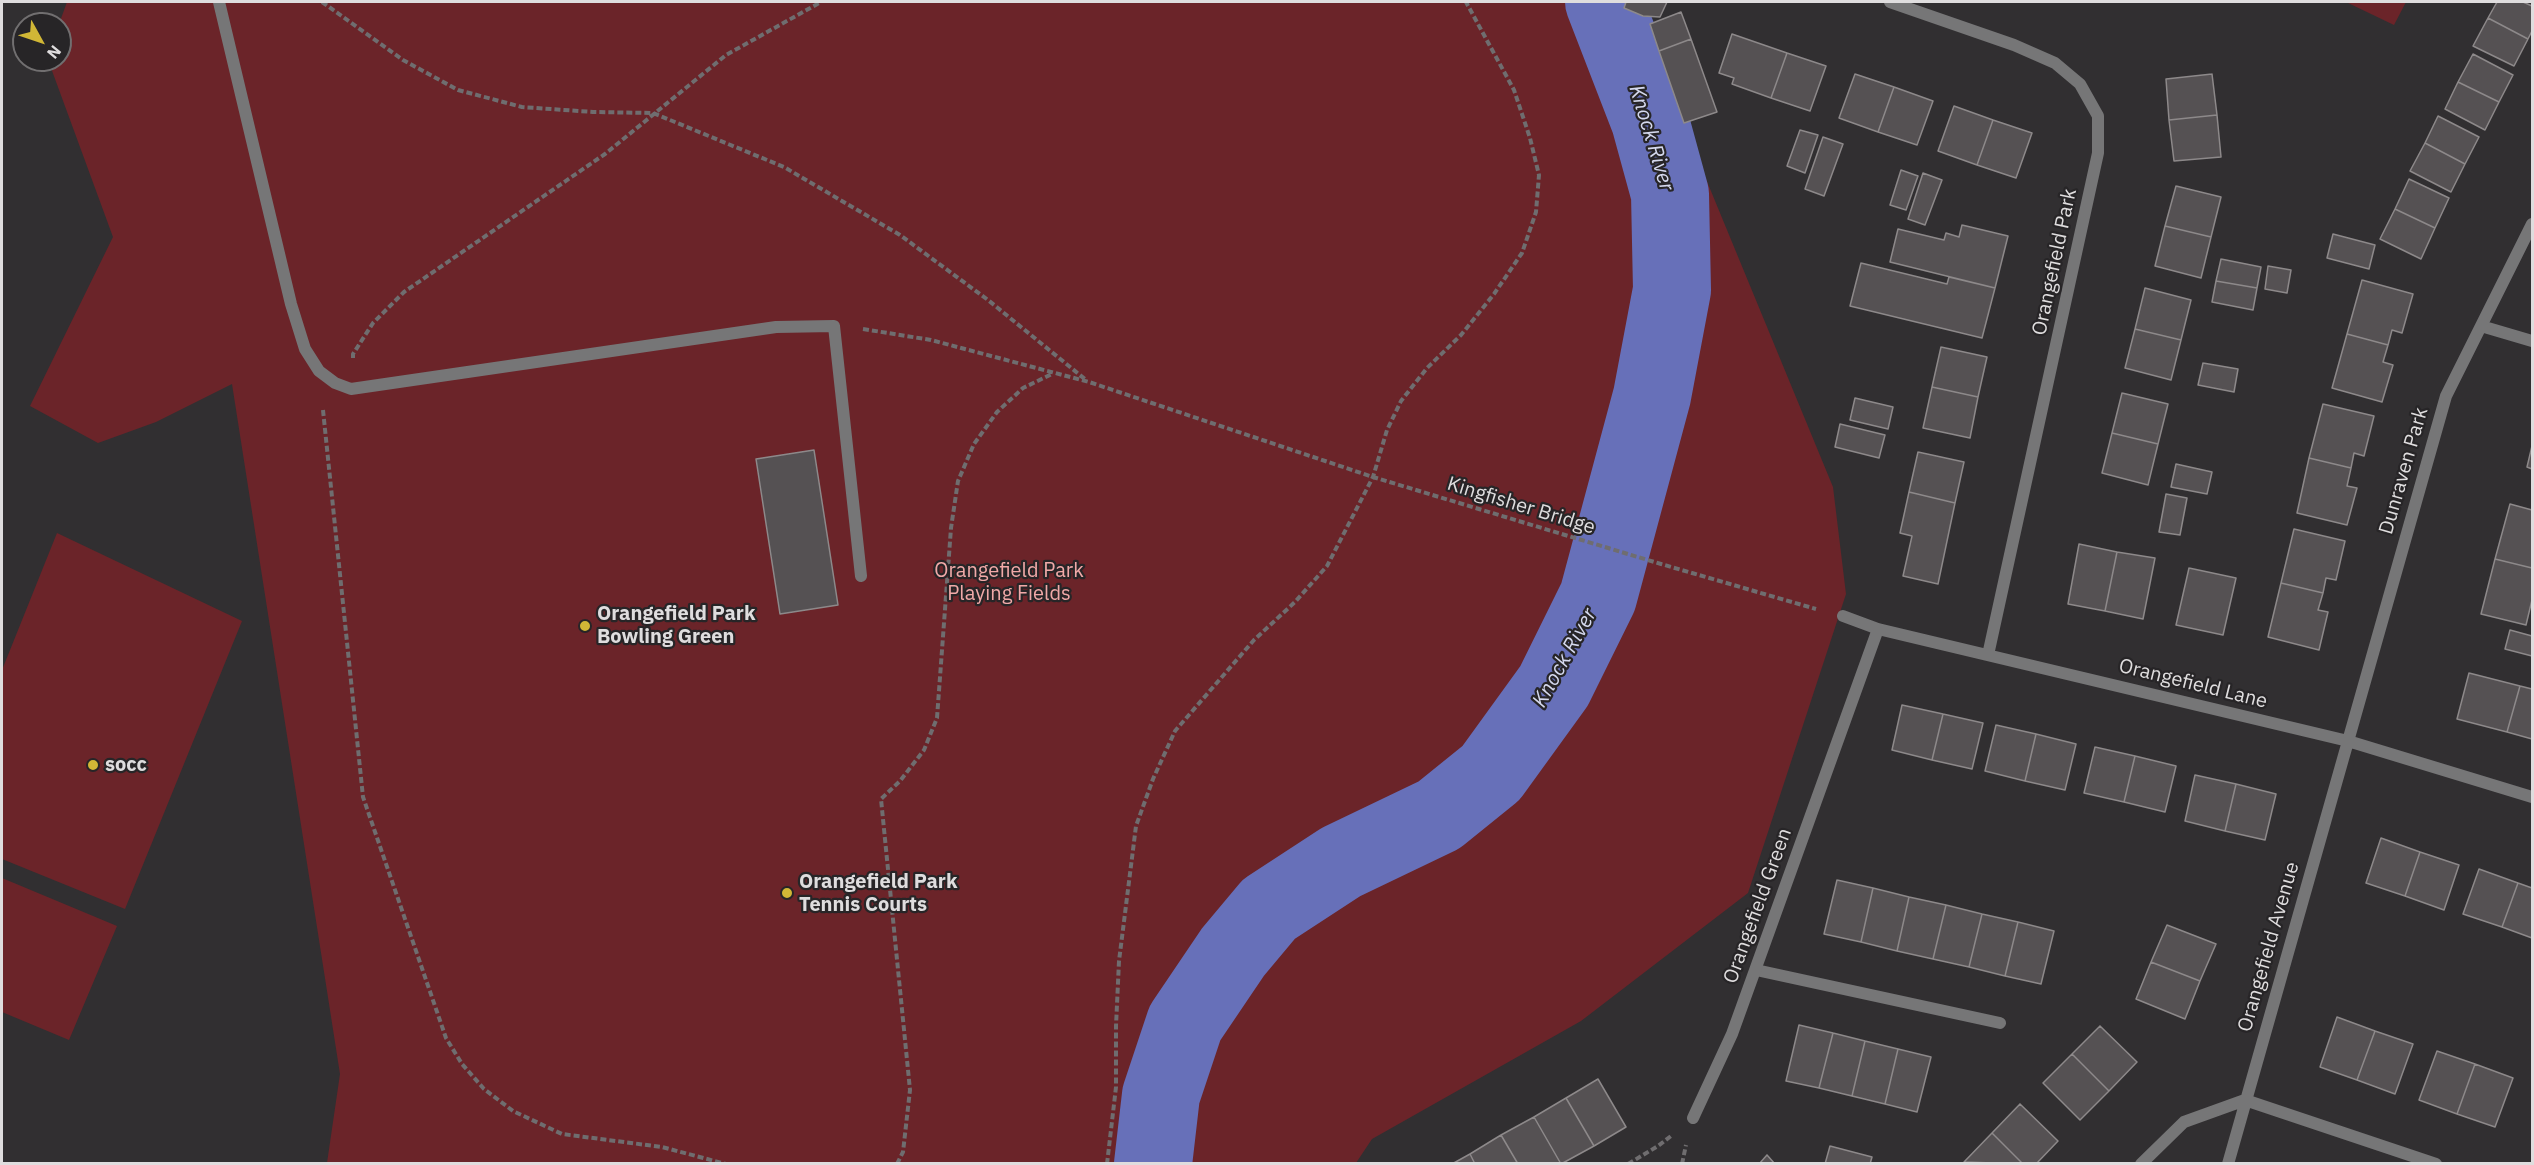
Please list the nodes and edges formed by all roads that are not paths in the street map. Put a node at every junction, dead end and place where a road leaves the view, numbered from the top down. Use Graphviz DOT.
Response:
graph roads {
  1 [pos="219,2"];
  2 [pos="1890,2"];
  3 [pos="2532,224"];
  4 [pos="2481,326"];
  5 [pos="2532,341"];
  6 [pos="861,576"];
  7 [pos="1843,616"];
  8 [pos="1878,629"];
  9 [pos="1988,655"];
  10 [pos="2348,741"];
  11 [pos="2532,797"];
  12 [pos="1756,970"];
  13 [pos="2000,1023"];
  14 [pos="2245,1100"];
  15 [pos="1693,1118"];
  16 [pos="2141,1164"];
  17 [pos="2228,1164"];
  18 [pos="2436,1164"];
  1 -- 6 [label="street"];
  2 -- 9 [label="street, Orangefield Park"];
  3 -- 4 [label="street, Dunraven Park"];
  4 -- 5 [label="street"];
  4 -- 10 [label="street, Dunraven Park"];
  7 -- 8 [label="street, Orangefield Lane"];
  8 -- 9 [label="street, Orangefield Lane"];
  8 -- 12 [label="street, Orangefield Green"];
  9 -- 10 [label="street, Orangefield Lane"];
  10 -- 11 [label="street, Orangefield Lane"];
  10 -- 14 [label="street, Orangefield Avenue"];
  12 -- 13 [label="street"];
  12 -- 15 [label="street, Orangefield Green"];
  14 -- 16 [label="street"];
  14 -- 17 [label="street, Orangefield Avenue"];
  14 -- 18 [label="street"];
}
